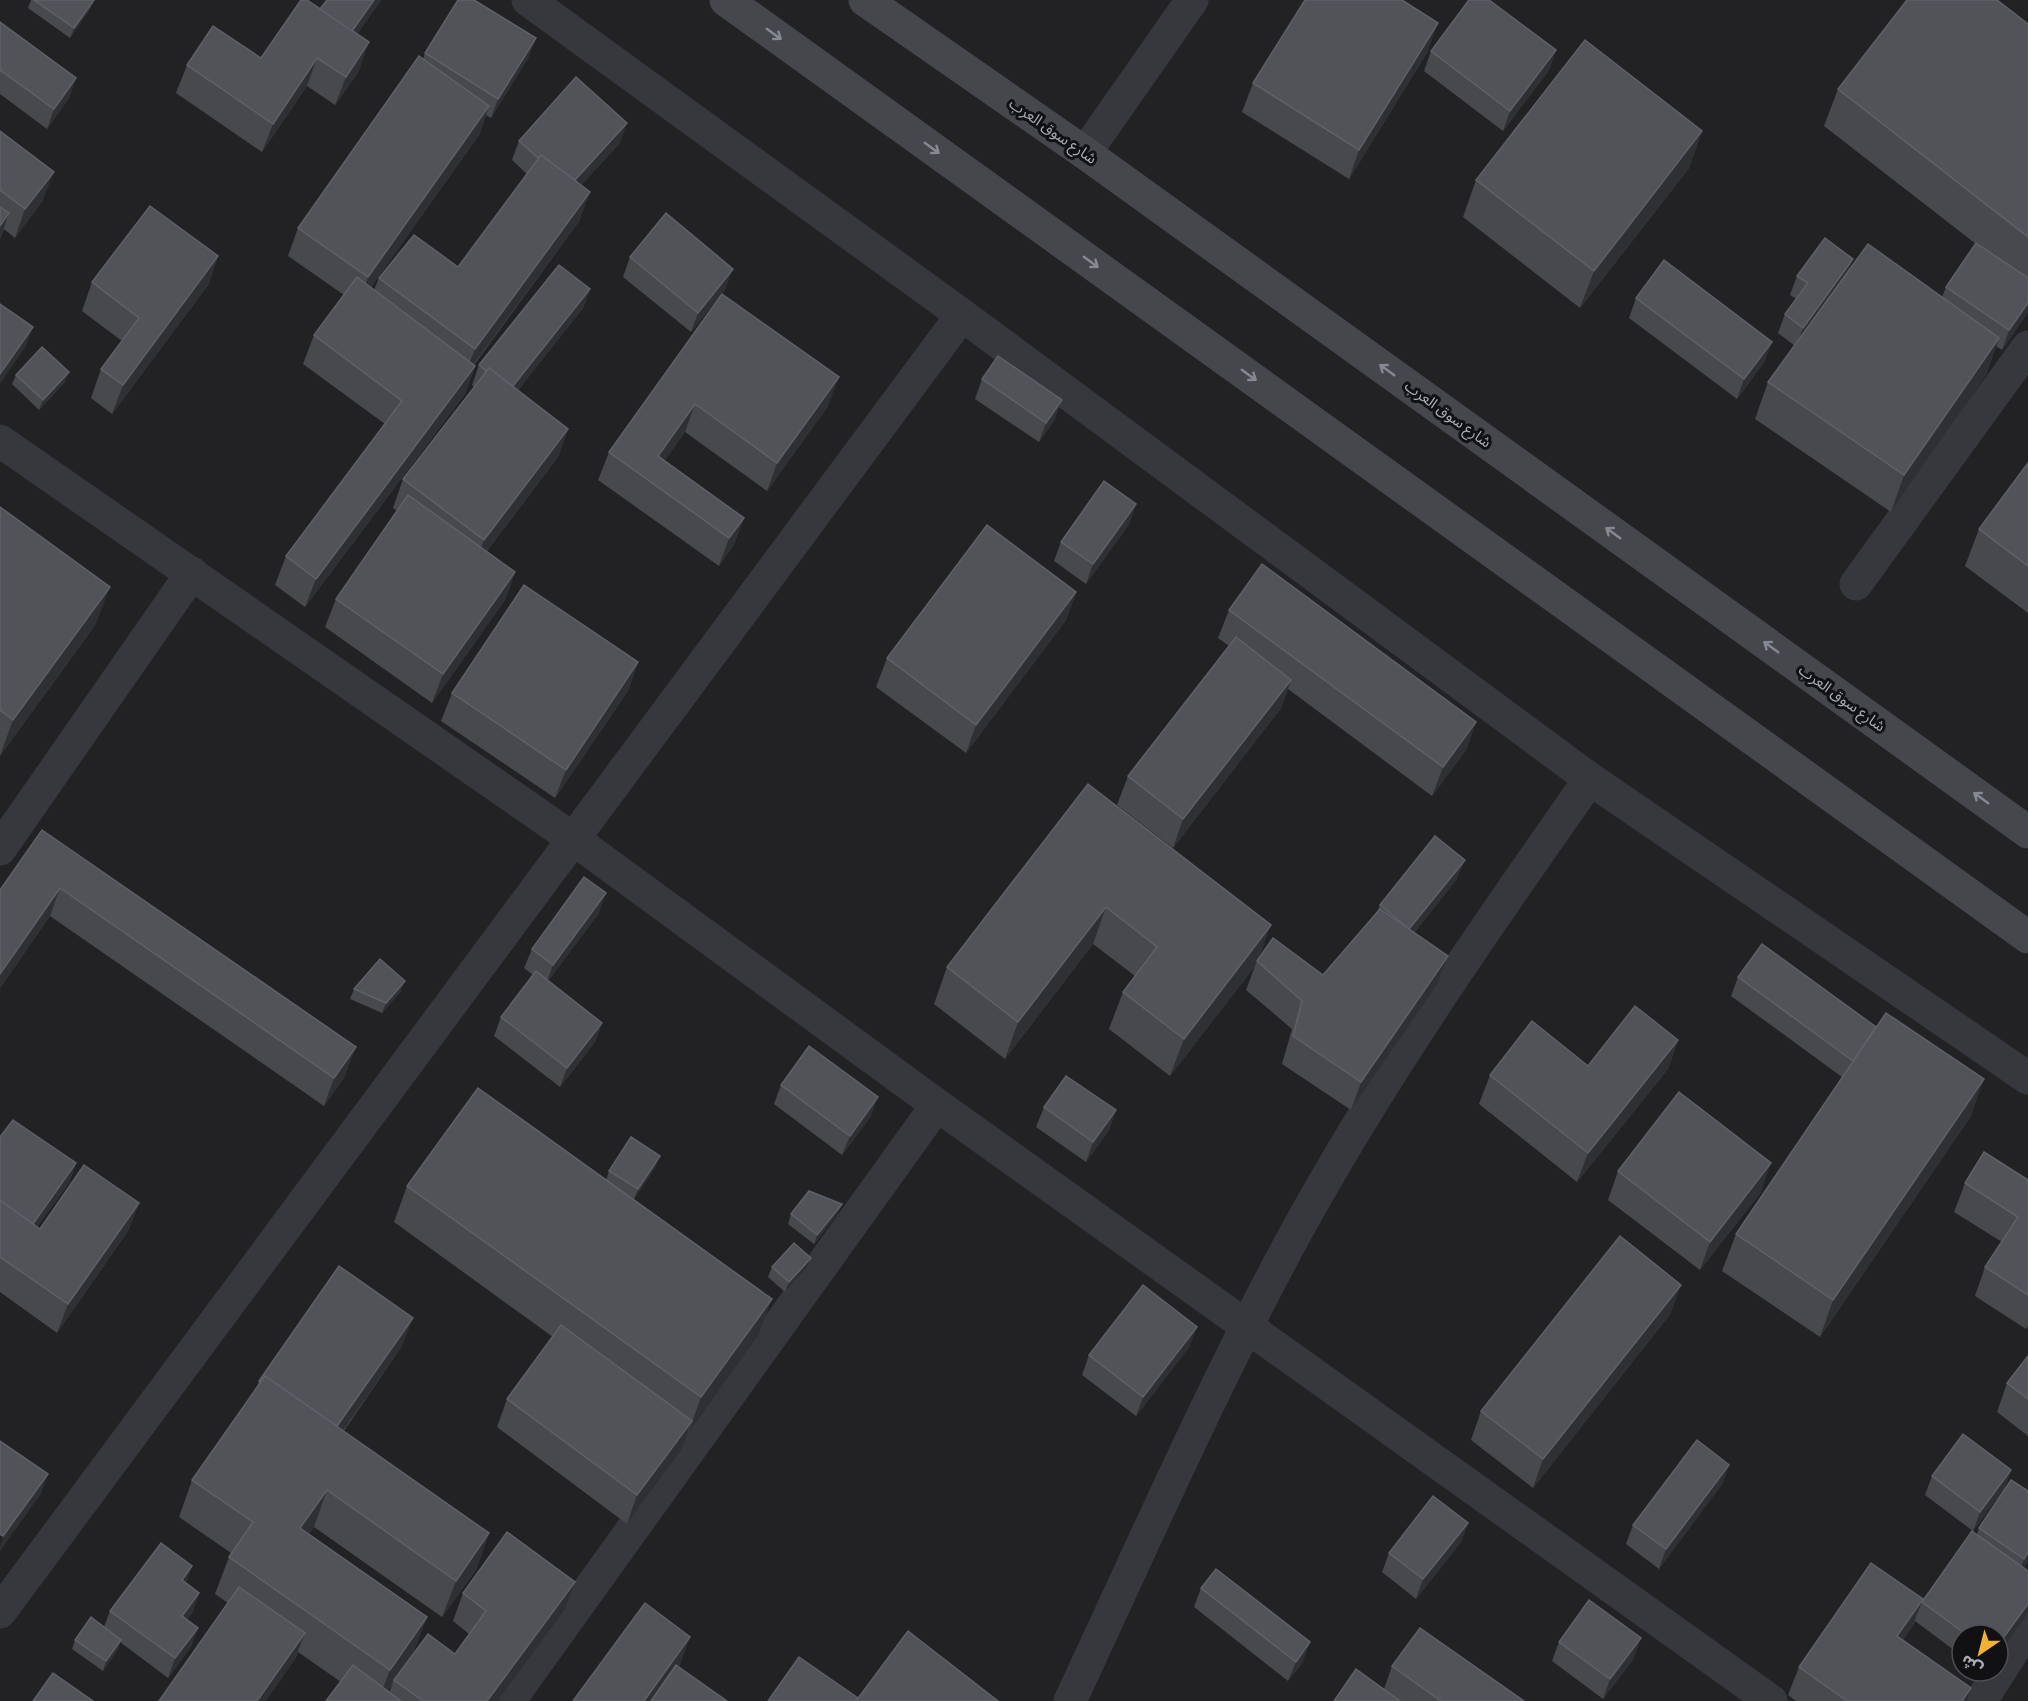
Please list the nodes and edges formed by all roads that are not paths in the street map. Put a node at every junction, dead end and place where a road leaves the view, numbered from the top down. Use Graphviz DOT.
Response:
graph roads {
  1 [pos="528,0"];
  2 [pos="726,0"];
  3 [pos="865,0"];
  4 [pos="1192,0"];
  5 [pos="1086,153"];
  6 [pos="962,315"];
  7 [pos="2028,347"];
  8 [pos="0,441"];
  9 [pos="192,573"];
  10 [pos="1856,584"];
  11 [pos="1590,779"];
  12 [pos="2028,832"];
  13 [pos="573,838"];
  14 [pos="0,849"];
  15 [pos="2028,937"];
  16 [pos="2028,1078"];
  17 [pos="937,1105"];
  18 [pos="1245,1326"];
  19 [pos="0,1612"];
  20 [pos="2028,1627"];
  21 [pos="509,1701"];
  22 [pos="1070,1701"];
  23 [pos="1771,1701"];
  24 [pos="1981,1701"];
  1 -- 6 [label="street"];
  2 -- 15 [label="main road, one-way"];
  3 -- 5 [label="main road, شارع سوق العرب"];
  4 -- 5 [label="street"];
  12 -- 5 [label="main road, شارع سوق العرب, one-way"];
  6 -- 11 [label="street"];
  6 -- 13 [label="street"];
  7 -- 10 [label="street"];
  8 -- 9 [label="street"];
  9 -- 13 [label="street"];
  9 -- 14 [label="street"];
  11 -- 16 [label="street"];
  11 -- 18 [label="street"];
  13 -- 17 [label="street"];
  13 -- 19 [label="street"];
  17 -- 18 [label="street"];
  17 -- 21 [label="street"];
  18 -- 22 [label="street"];
  18 -- 23 [label="street"];
  20 -- 24 [label="street"];
}
